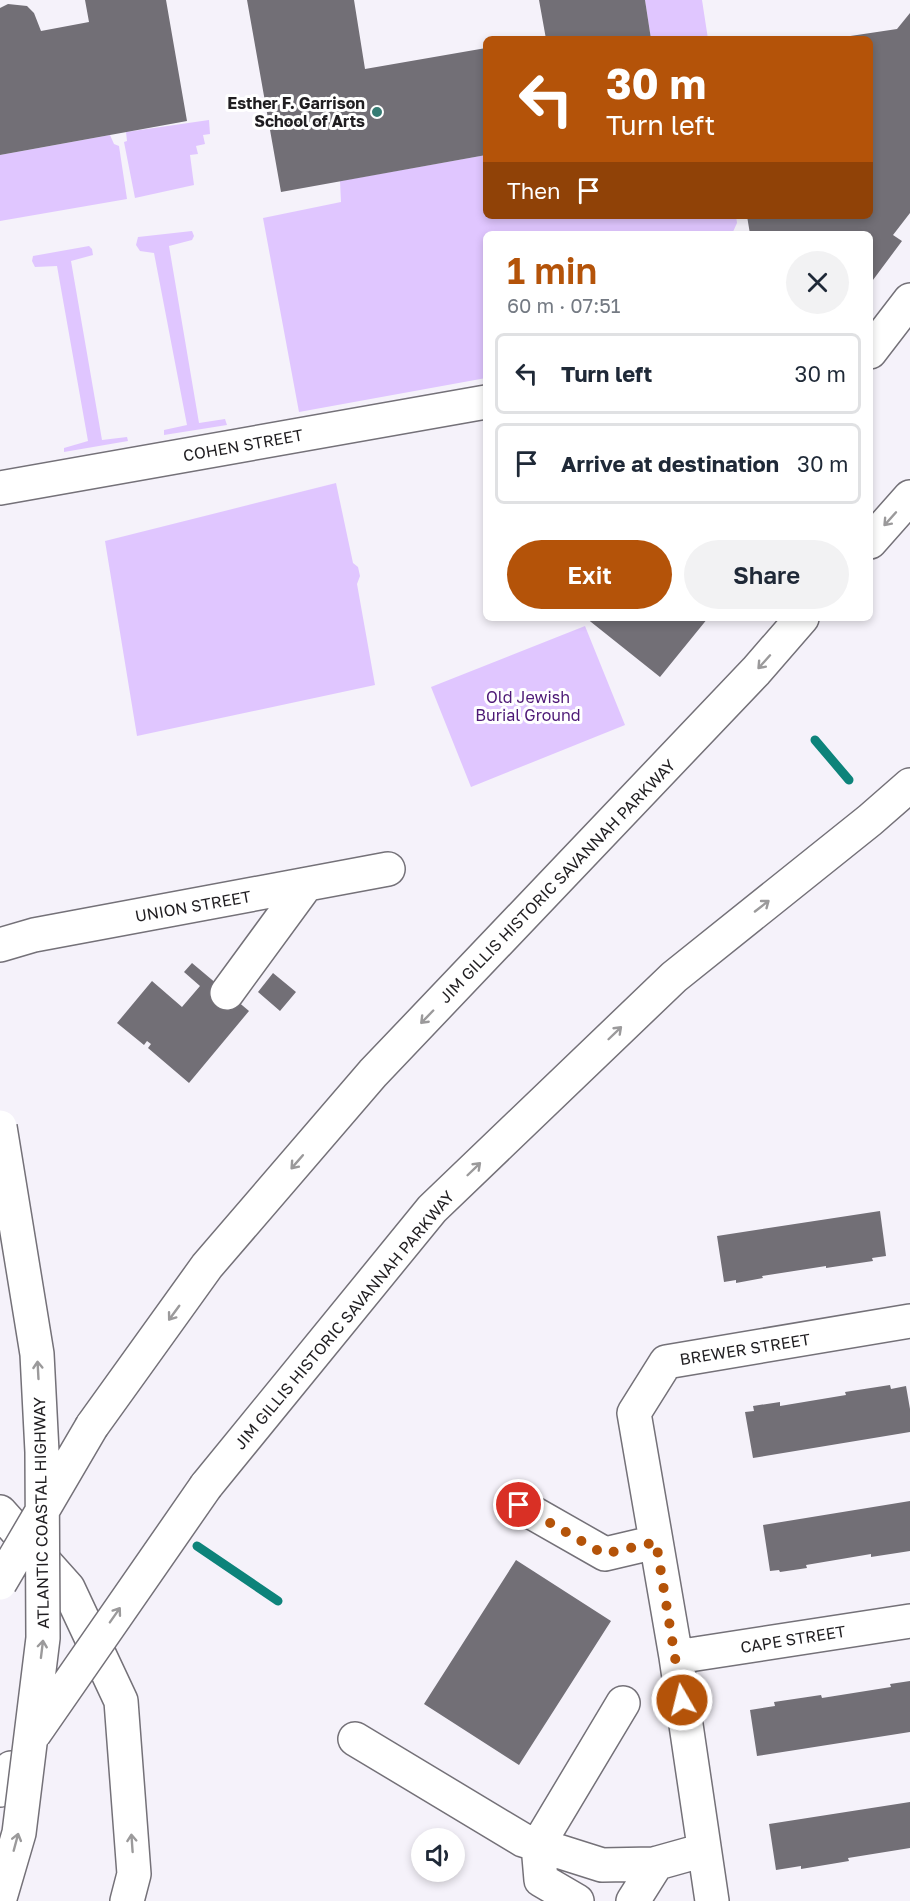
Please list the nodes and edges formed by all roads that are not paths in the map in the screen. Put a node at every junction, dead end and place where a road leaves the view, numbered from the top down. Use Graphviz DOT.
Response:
graph roads {
  1 [pos="910,300"];
  2 [pos="873,348"];
  3 [pos="483,403"];
  4 [pos="0,488"];
  5 [pos="910,497"];
  6 [pos="873,539"];
  7 [pos="799,621"];
  8 [pos="910,785"];
  9 [pos="910,796"];
  10 [pos="870,820"];
  11 [pos="388,869"];
  12 [pos="306,885"];
  13 [pos="0,945"];
  14 [pos="227,993"];
  15 [pos="0,1127"];
  16 [pos="910,1321"];
  17 [pos="519,1505"];
  18 [pos="0,1512"];
  19 [pos="656,1542"];
  20 [pos="0,1583"];
  21 [pos="910,1621"];
  22 [pos="676,1657"];
  23 [pos="623,1703"];
  24 [pos="355,1739"];
  25 [pos="5,1779"];
  26 [pos="538,1845"];
  27 [pos="704,1850"];
  28 [pos="657,1863"];
  29 [pos="0,1898"];
  30 [pos="127,1901"];
  31 [pos="577,1901"];
  32 [pos="633,1901"];
  33 [pos="712,1901"];
  1 -- 2 [label="main road"];
  3 -- 4 [label="main road, COHEN STREET"];
  5 -- 6 [label="main road, one-way"];
  7 -- 20 [label="main road, JIM GILLIS HISTORIC SAVANNAH PARKWAY, one-way, bridge"];
  8 -- 10 [label="main road"];
  9 -- 10 [label="main road"];
  25 -- 10 [label="main road, JIM GILLIS HISTORIC SAVANNAH PARKWAY, one-way, bridge"];
  11 -- 12 [label="main road, UNION STREET"];
  12 -- 13 [label="main road, UNION STREET"];
  12 -- 14 [label="main road"];
  29 -- 15 [label="main road, ATLANTIC COASTAL HIGHWAY, one-way, bridge"];
  16 -- 19 [label="main road, BREWER STREET"];
  17 -- 19 [label="main road"];
  30 -- 18 [label="main road, one-way"];
  19 -- 22 [label="main road, BREWER STREET"];
  21 -- 22 [label="main road, CAPE STREET"];
  22 -- 27 [label="main road, BREWER STREET"];
  23 -- 26 [label="main road"];
  24 -- 26 [label="main road"];
  26 -- 28 [label="main road"];
  26 -- 31 [label="main road"];
  27 -- 28 [label="main road"];
  27 -- 33 [label="main road, BREWER STREET"];
  28 -- 32 [label="main road"];
}
